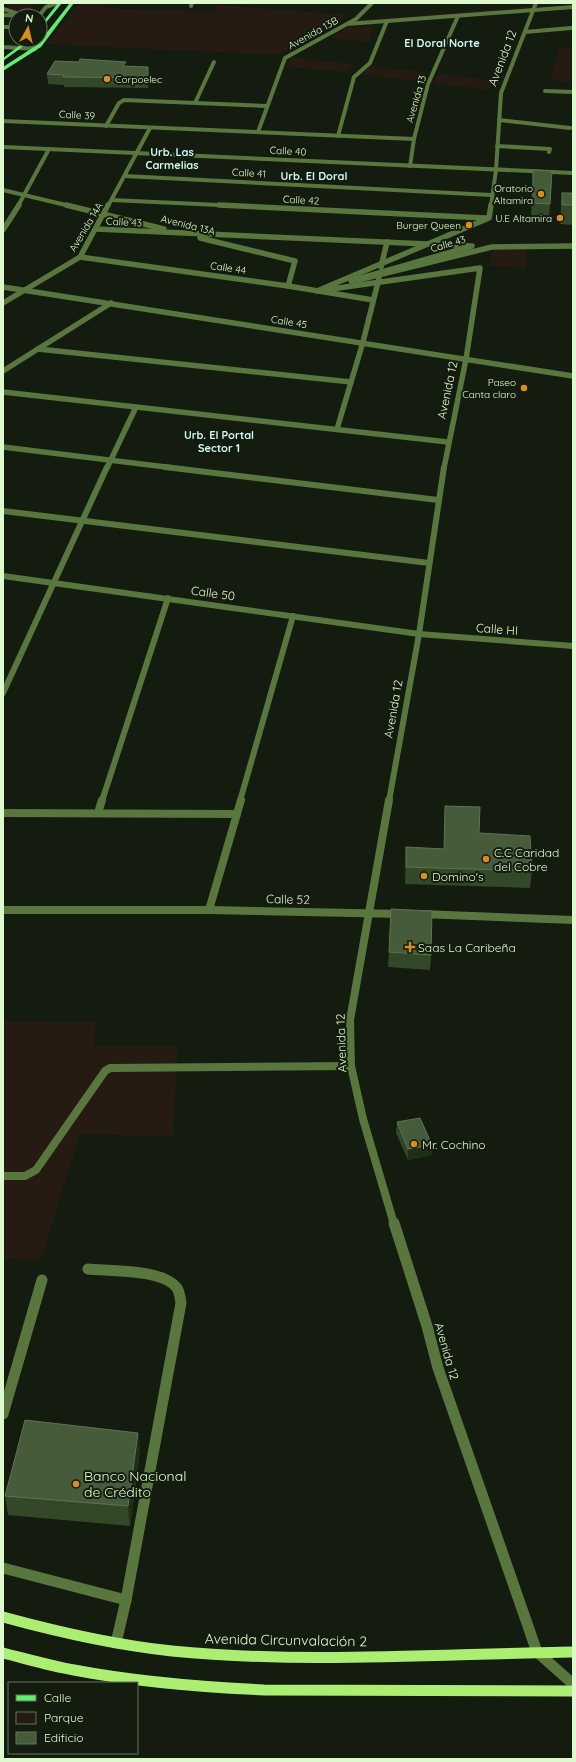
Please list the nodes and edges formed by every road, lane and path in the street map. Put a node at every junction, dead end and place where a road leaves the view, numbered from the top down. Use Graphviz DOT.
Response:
graph roads {
  1 [pos="7,3"];
  2 [pos="58,3"];
  3 [pos="72,3"];
  4 [pos="372,3"];
  5 [pos="573,3"];
  6 [pos="535,6"];
  7 [pos="573,7"];
  8 [pos="45,8"];
  9 [pos="3,9"];
  10 [pos="458,16"];
  11 [pos="48,17"];
  12 [pos="356,19"];
  13 [pos="387,21"];
  14 [pos="347,24"];
  15 [pos="571,28"];
  16 [pos="525,32"];
  17 [pos="21,48"];
  18 [pos="35,49"];
  19 [pos="3,51"];
  20 [pos="16,52"];
  21 [pos="4,59"];
  22 [pos="214,62"];
  23 [pos="3,69"];
  24 [pos="545,91"];
  25 [pos="573,92"];
  26 [pos="195,103"];
  27 [pos="267,106"];
  28 [pos="499,120"];
  29 [pos="3,121"];
  30 [pos="106,126"];
  31 [pos="150,128"];
  32 [pos="570,128"];
  33 [pos="258,132"];
  34 [pos="338,136"];
  35 [pos="414,138"];
  36 [pos="497,146"];
  37 [pos="3,147"];
  38 [pos="550,148"];
  39 [pos="49,149"];
  40 [pos="138,153"];
  41 [pos="410,166"];
  42 [pos="496,170"];
  43 [pos="573,173"];
  44 [pos="125,176"];
  45 [pos="3,190"];
  46 [pos="28,191"];
  47 [pos="491,195"];
  48 [pos="112,200"];
  49 [pos="489,218"];
  50 [pos="96,229"];
  51 [pos="3,230"];
  52 [pos="387,242"];
  53 [pos="573,246"];
  54 [pos="80,257"];
  55 [pos="288,286"];
  56 [pos="3,287"];
  57 [pos="26,290"];
  58 [pos="317,291"];
  59 [pos="373,300"];
  60 [pos="3,303"];
  61 [pos="111,303"];
  62 [pos="363,342"];
  63 [pos="38,349"];
  64 [pos="466,359"];
  65 [pos="3,371"];
  66 [pos="573,376"];
  67 [pos="351,382"];
  68 [pos="3,392"];
  69 [pos="136,407"];
  70 [pos="337,429"];
  71 [pos="448,442"];
  72 [pos="3,447"];
  73 [pos="112,460"];
  74 [pos="438,500"];
  75 [pos="3,511"];
  76 [pos="82,520"];
  77 [pos="429,564"];
  78 [pos="3,576"];
  79 [pos="53,584"];
  80 [pos="168,598"];
  81 [pos="293,616"];
  82 [pos="419,634"];
  83 [pos="573,646"];
  84 [pos="3,693"];
  85 [pos="3,813"];
  86 [pos="98,813"];
  87 [pos="237,814"];
  88 [pos="3,910"];
  89 [pos="209,910"];
  90 [pos="369,912"];
  91 [pos="573,920"];
  92 [pos="351,1066"];
  93 [pos="3,1176"];
  94 [pos="88,1269"];
  95 [pos="42,1280"];
  96 [pos="3,1414"];
  97 [pos="3,1568"];
  98 [pos="126,1600"];
  99 [pos="3,1617"];
  100 [pos="116,1643"];
  101 [pos="538,1652"];
  102 [pos="573,1652"];
  103 [pos="3,1653"];
  104 [pos="573,1684"];
  105 [pos="573,1691"];
  1 -- 9 [label="street"];
  2 -- 8 [label="street"];
  2 -- 11 [label="main road"];
  3 -- 18 [label="main road"];
  4 -- 12 [label="street, Avenida 13B"];
  5 -- 6 [label="street"];
  6 -- 7 [label="street"];
  6 -- 10 [label="street"];
  6 -- 12 [label="street"];
  6 -- 16 [label="street, Avenida 12"];
  10 -- 13 [label="street"];
  10 -- 35 [label="street, Avenida 13"];
  12 -- 14 [label="street, Avenida 13B"];
  13 -- 14 [label="street"];
  13 -- 34 [label="street"];
  14 -- 27 [label="street, Avenida 13B"];
  15 -- 16 [label="street"];
  16 -- 28 [label="street, Avenida 12"];
  17 -- 18 [label="street"];
  17 -- 20 [label="main road"];
  18 -- 23 [label="main road"];
  19 -- 20 [label="street"];
  20 -- 21 [label="main road"];
  22 -- 26 [label="street"];
  24 -- 25 [label="street"];
  26 -- 27 [label="street"];
  26 -- 30 [label="street"];
  27 -- 33 [label="street, Avenida 13B"];
  28 -- 32 [label="street"];
  28 -- 36 [label="street, Avenida 12"];
  29 -- 30 [label="street, Calle 39"];
  30 -- 31 [label="street, Calle 39"];
  31 -- 33 [label="street, Calle 39"];
  31 -- 40 [label="street, Avenida 14A"];
  33 -- 34 [label="street, Calle 39"];
  34 -- 35 [label="street, Calle 39"];
  35 -- 41 [label="street, Avenida 13"];
  36 -- 38 [label="street"];
  36 -- 42 [label="street, Avenida 12"];
  37 -- 39 [label="street, Calle 40"];
  39 -- 40 [label="street, Calle 40"];
  39 -- 46 [label="street"];
  40 -- 41 [label="street, Calle 40"];
  40 -- 44 [label="street, Avenida 14A"];
  41 -- 42 [label="street, Calle 40"];
  42 -- 43 [label="street, Calle 40"];
  42 -- 47 [label="street, Avenida 12"];
  44 -- 47 [label="street, Calle 41"];
  44 -- 48 [label="street, Avenida 14A"];
  45 -- 46 [label="street"];
  45 -- 55 [label="street, Avenida 13A"];
  46 -- 51 [label="street"];
  47 -- 49 [label="street, Avenida 12"];
  48 -- 49 [label="street, Calle 42"];
  48 -- 50 [label="street, Avenida 14A"];
  49 -- 58 [label="street"];
  50 -- 52 [label="street, Calle 43"];
  50 -- 54 [label="street, Avenida 14A"];
  52 -- 58 [label="street, Calle 43"];
  52 -- 59 [label="street"];
  53 -- 58 [label="street, Calle 43"];
  54 -- 55 [label="street, Calle 44"];
  54 -- 57 [label="street, Avenida 14A"];
  55 -- 58 [label="street, Calle 44"];
  56 -- 57 [label="street, Calle 45"];
  57 -- 60 [label="street, Avenida 14A"];
  57 -- 61 [label="street, Calle 45"];
  58 -- 59 [label="street, Calle 44"];
  58 -- 64 [label="street, Avenida 12"];
  59 -- 62 [label="street"];
  61 -- 62 [label="street, Calle 45"];
  61 -- 63 [label="street"];
  62 -- 64 [label="street, Calle 45"];
  62 -- 67 [label="street"];
  63 -- 65 [label="street"];
  63 -- 67 [label="street"];
  64 -- 66 [label="street, Calle 45"];
  64 -- 71 [label="street, Avenida 12"];
  67 -- 70 [label="street"];
  68 -- 69 [label="street"];
  69 -- 70 [label="street"];
  69 -- 73 [label="street"];
  70 -- 71 [label="street"];
  71 -- 74 [label="street, Avenida 12"];
  72 -- 73 [label="street"];
  73 -- 74 [label="street"];
  73 -- 76 [label="street"];
  74 -- 77 [label="street, Avenida 12"];
  75 -- 76 [label="street"];
  76 -- 77 [label="street"];
  76 -- 79 [label="street"];
  77 -- 82 [label="street, Avenida 12"];
  78 -- 79 [label="street, Calle 50"];
  79 -- 80 [label="street, Calle 50"];
  79 -- 84 [label="street"];
  80 -- 81 [label="street, Calle 50"];
  80 -- 86 [label="street"];
  81 -- 82 [label="street, Calle 50"];
  81 -- 87 [label="street"];
  82 -- 83 [label="street, Calle HI"];
  82 -- 90 [label="street, Avenida 12"];
  85 -- 86 [label="street"];
  86 -- 87 [label="street"];
  87 -- 89 [label="street"];
  88 -- 89 [label="street, Calle 52"];
  89 -- 90 [label="street, Calle 52"];
  90 -- 91 [label="street, Calle 52"];
  90 -- 92 [label="street, Avenida 12"];
  92 -- 93 [label="street"];
  92 -- 101 [label="street, Avenida 12"];
  94 -- 98 [label="street"];
  95 -- 96 [label="street"];
  97 -- 98 [label="street"];
  98 -- 100 [label="street"];
  99 -- 100 [label="main road, Avenida Circunvalación 2"];
  100 -- 101 [label="main road, Avenida Circunvalación 2"];
  101 -- 102 [label="main road, Avenida Circunvalación 2"];
  101 -- 104 [label="street, Avenida 12"];
  103 -- 105 [label="main road"];
}
